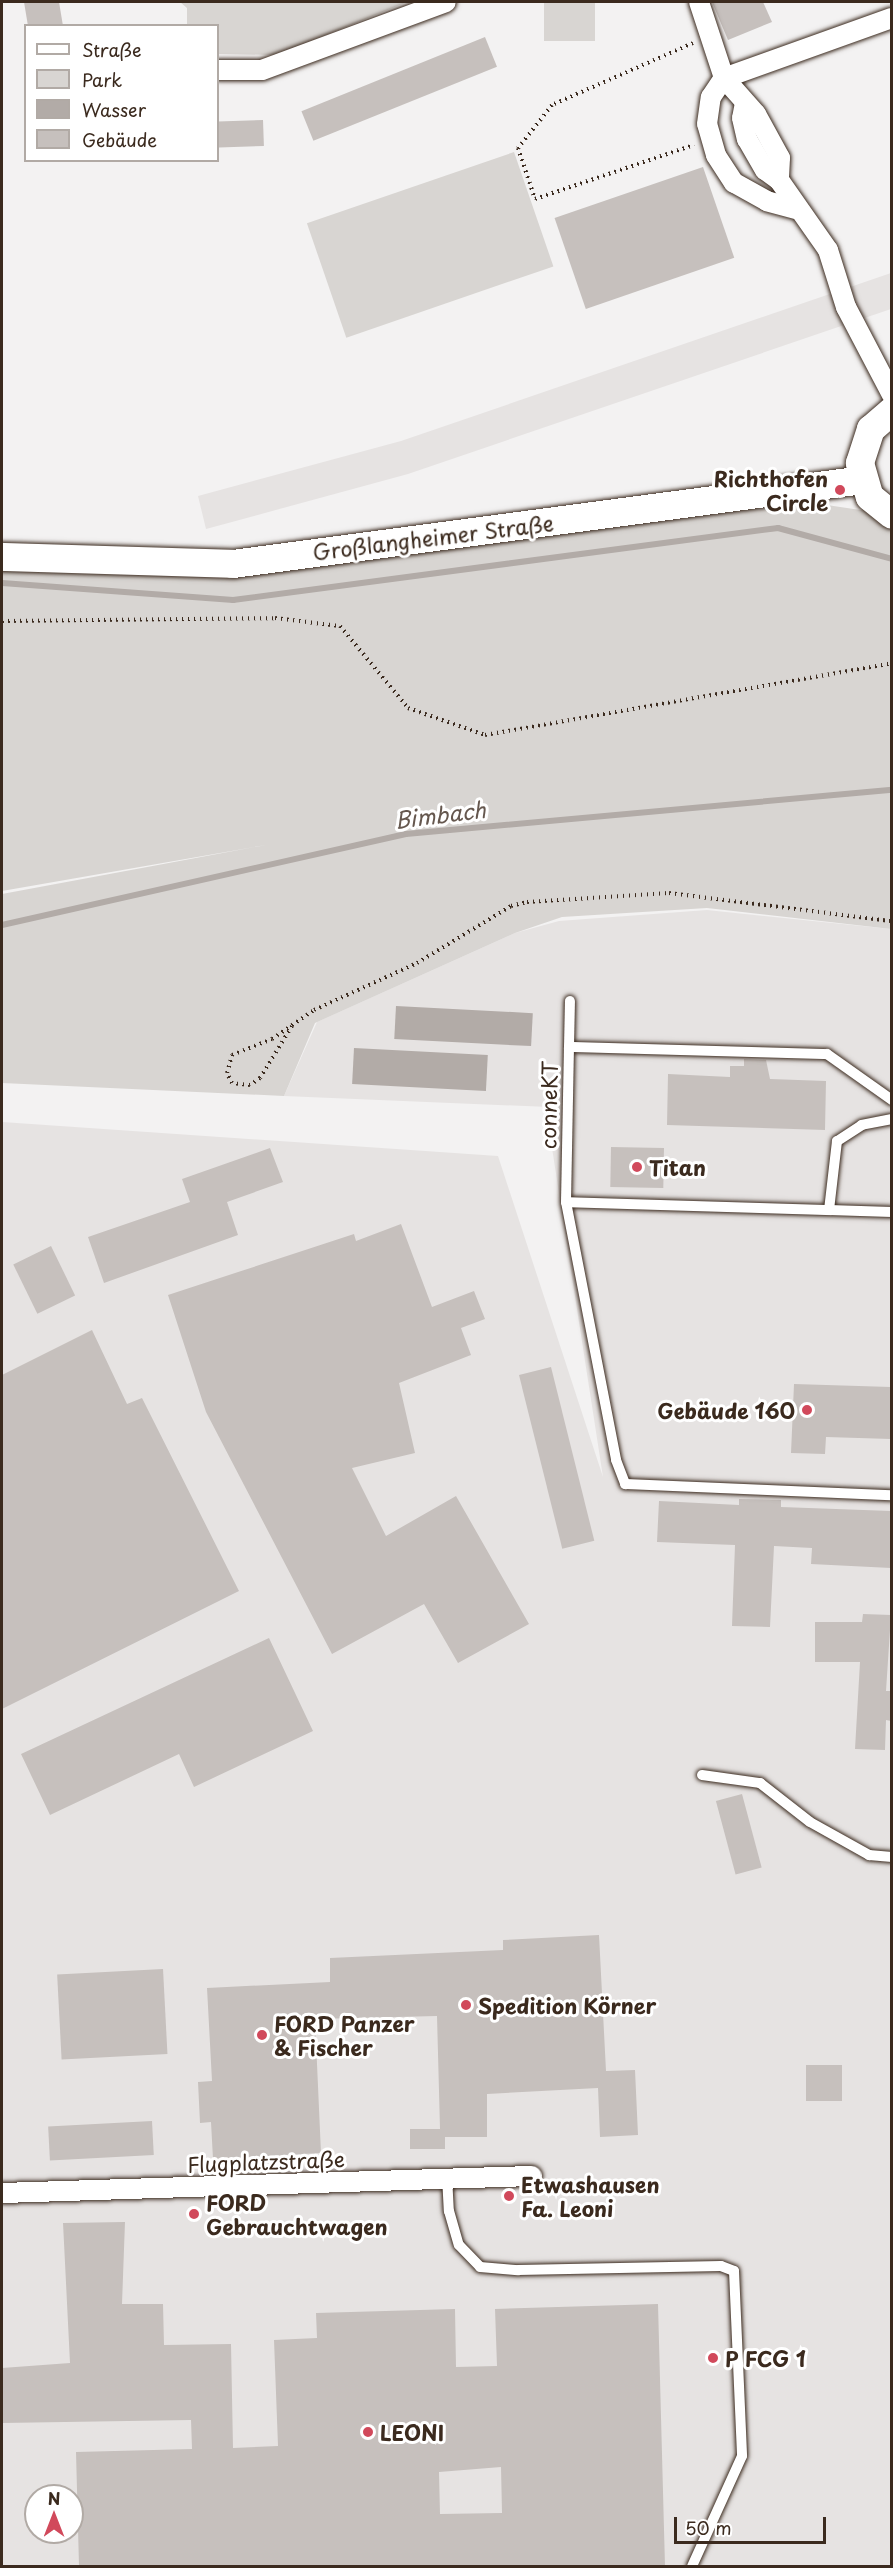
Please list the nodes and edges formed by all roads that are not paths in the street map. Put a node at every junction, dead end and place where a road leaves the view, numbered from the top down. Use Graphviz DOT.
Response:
graph roads {
  1 [pos="446,2"];
  2 [pos="699,2"];
  3 [pos="891,18"];
  4 [pos="219,70"];
  5 [pos="724,78"];
  6 [pos="796,209"];
  7 [pos="891,395"];
  8 [pos="891,411"];
  9 [pos="863,480"];
  10 [pos="891,515"];
  11 [pos="2,557"];
  12 [pos="570,1001"];
  13 [pos="570,1047"];
  14 [pos="891,1100"];
  15 [pos="891,1119"];
  16 [pos="566,1202"];
  17 [pos="829,1210"];
  18 [pos="891,1212"];
  19 [pos="891,1495"];
  20 [pos="702,1775"];
  21 [pos="891,1857"];
  22 [pos="447,2176"];
  23 [pos="532,2176"];
  24 [pos="2,2193"];
  25 [pos="692,2566"];
  1 -- 4 [label="street"];
  2 -- 5 [label="street"];
  3 -- 5 [label="street"];
  5 -- 6 [label="street"];
  5 -- 6 [label="street"];
  6 -- 7 [label="street"];
  8 -- 9 [label="main road"];
  9 -- 10 [label="main road"];
  9 -- 11 [label="main road, Großlangheimer Straße"];
  12 -- 13 [label="lane"];
  13 -- 14 [label="lane, conneKT"];
  13 -- 16 [label="lane, conneKT"];
  15 -- 17 [label="lane"];
  16 -- 17 [label="lane"];
  16 -- 19 [label="lane, conneKT"];
  17 -- 18 [label="lane"];
  20 -- 21 [label="lane"];
  22 -- 23 [label="street, Flugplatzstraße"];
  22 -- 24 [label="street, Flugplatzstraße"];
  22 -- 25 [label="lane"];
}
